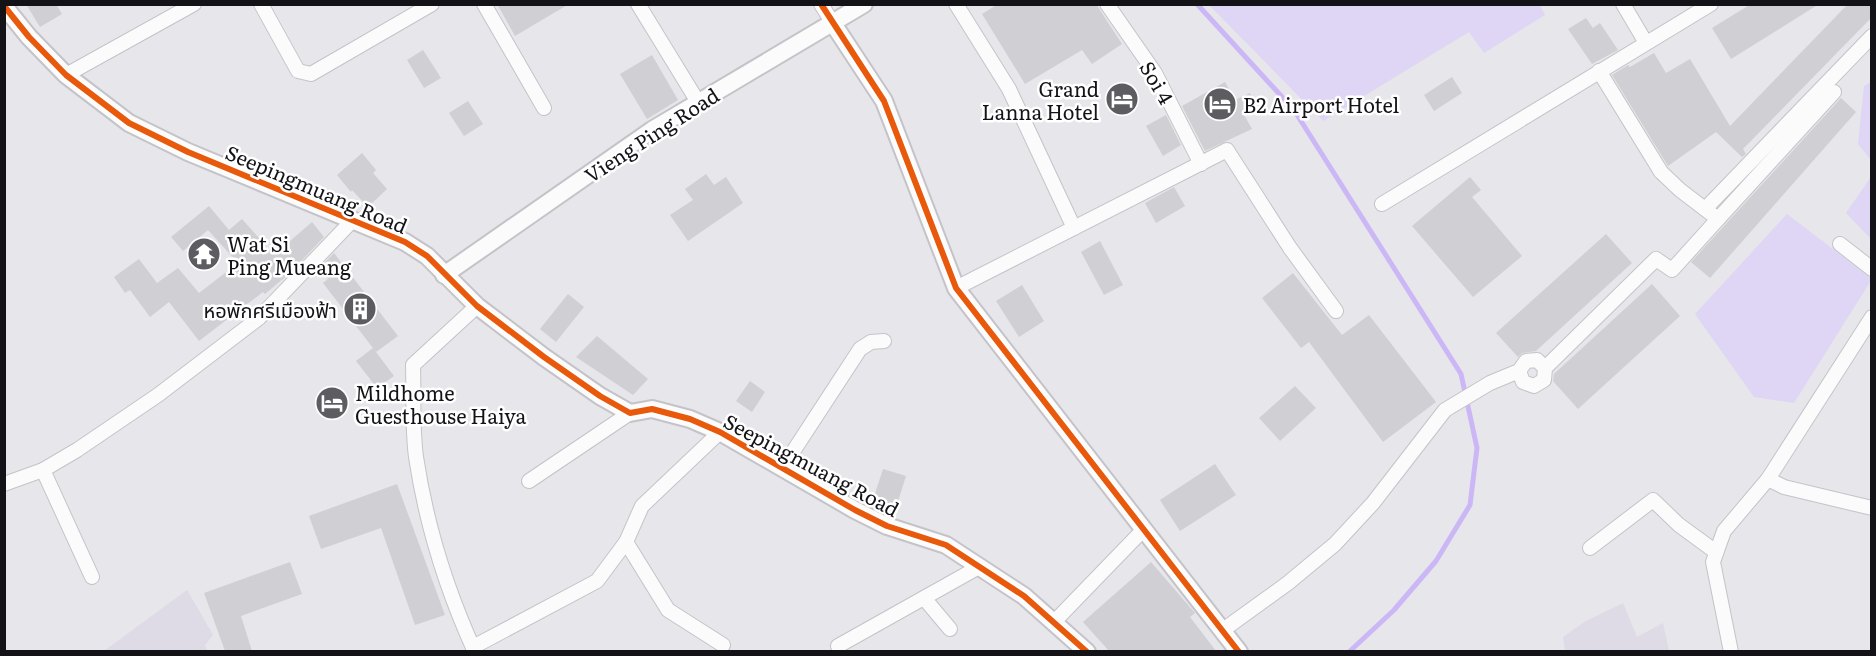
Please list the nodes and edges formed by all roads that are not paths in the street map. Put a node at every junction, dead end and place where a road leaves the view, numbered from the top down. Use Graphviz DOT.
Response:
graph roads {
  1 [pos="194,4"];
  2 [pos="261,4"];
  3 [pos="432,4"];
  4 [pos="484,4"];
  5 [pos="638,4"];
  6 [pos="821,4"];
  7 [pos="864,4"];
  8 [pos="956,4"];
  9 [pos="1107,4"];
  10 [pos="1623,4"];
  11 [pos="1711,4"];
  12 [pos="4,6"];
  13 [pos="167,11"];
  14 [pos="832,22"];
  15 [pos="1872,36"];
  16 [pos="1647,43"];
  17 [pos="1599,71"];
  18 [pos="66,75"];
  19 [pos="1834,92"];
  20 [pos="698,102"];
  21 [pos="544,108"];
  22 [pos="1201,164"];
  23 [pos="1382,204"];
  24 [pos="1705,209"];
  25 [pos="1718,219"];
  26 [pos="352,221"];
  27 [pos="1074,228"];
  28 [pos="1840,244"];
  29 [pos="1872,269"];
  30 [pos="444,274"];
  31 [pos="956,288"];
  32 [pos="477,306"];
  33 [pos="1336,311"];
  34 [pos="1872,317"];
  35 [pos="884,341"];
  36 [pos="1545,368"];
  37 [pos="1519,371"];
  38 [pos="630,413"];
  39 [pos="720,432"];
  40 [pos="783,467"];
  41 [pos="43,470"];
  42 [pos="1768,479"];
  43 [pos="529,481"];
  44 [pos="4,484"];
  45 [pos="1872,508"];
  46 [pos="1144,529"];
  47 [pos="626,542"];
  48 [pos="1590,549"];
  49 [pos="1716,552"];
  50 [pos="979,567"];
  51 [pos="92,577"];
  52 [pos="924,598"];
  53 [pos="1054,622"];
  54 [pos="950,629"];
  55 [pos="1223,630"];
  56 [pos="723,645"];
  57 [pos="838,646"];
  58 [pos="474,649"];
  59 [pos="1087,651"];
  60 [pos="1239,651"];
  61 [pos="1731,651"];
  1 -- 13 [label="street"];
  2 -- 3 [label="street"];
  4 -- 21 [label="street"];
  5 -- 20 [label="street"];
  6 -- 14 [label="street"];
  7 -- 14 [label="street, Vieng Ping Road"];
  8 -- 27 [label="street"];
  9 -- 22 [label="street, Soi 4"];
  10 -- 16 [label="street"];
  11 -- 16 [label="street"];
  12 -- 18 [label="street, Seepingmuang Road"];
  13 -- 18 [label="street"];
  14 -- 20 [label="street, Vieng Ping Road"];
  14 -- 31 [label="street"];
  15 -- 24 [label="street"];
  16 -- 17 [label="street"];
  17 -- 23 [label="street"];
  17 -- 24 [label="street"];
  18 -- 26 [label="street, Seepingmuang Road"];
  19 -- 25 [label="street"];
  20 -- 30 [label="street, Vieng Ping Road"];
  22 -- 27 [label="street"];
  22 -- 33 [label="street"];
  24 -- 25 [label="street"];
  25 -- 36 [label="street"];
  26 -- 30 [label="street, Seepingmuang Road"];
  26 -- 41 [label="street"];
  27 -- 31 [label="street"];
  28 -- 29 [label="street"];
  30 -- 32 [label="street, Seepingmuang Road"];
  31 -- 46 [label="street"];
  32 -- 38 [label="street, Seepingmuang Road"];
  32 -- 58 [label="street"];
  34 -- 42 [label="street"];
  35 -- 40 [label="street"];
  36 -- 37 [label="street"];
  36 -- 37 [label="street"];
  37 -- 55 [label="street"];
  38 -- 39 [label="street, Seepingmuang Road"];
  38 -- 43 [label="street"];
  39 -- 40 [label="street, Seepingmuang Road"];
  39 -- 47 [label="street"];
  40 -- 50 [label="street, Seepingmuang Road"];
  41 -- 44 [label="street"];
  41 -- 51 [label="street"];
  42 -- 45 [label="street"];
  42 -- 49 [label="street"];
  46 -- 53 [label="street"];
  46 -- 55 [label="street"];
  47 -- 56 [label="street"];
  47 -- 58 [label="street"];
  48 -- 49 [label="street"];
  49 -- 61 [label="street"];
  50 -- 52 [label="street"];
  50 -- 53 [label="street, Seepingmuang Road"];
  52 -- 54 [label="street"];
  52 -- 57 [label="street"];
  53 -- 59 [label="street, Seepingmuang Road"];
  55 -- 60 [label="street"];
}
